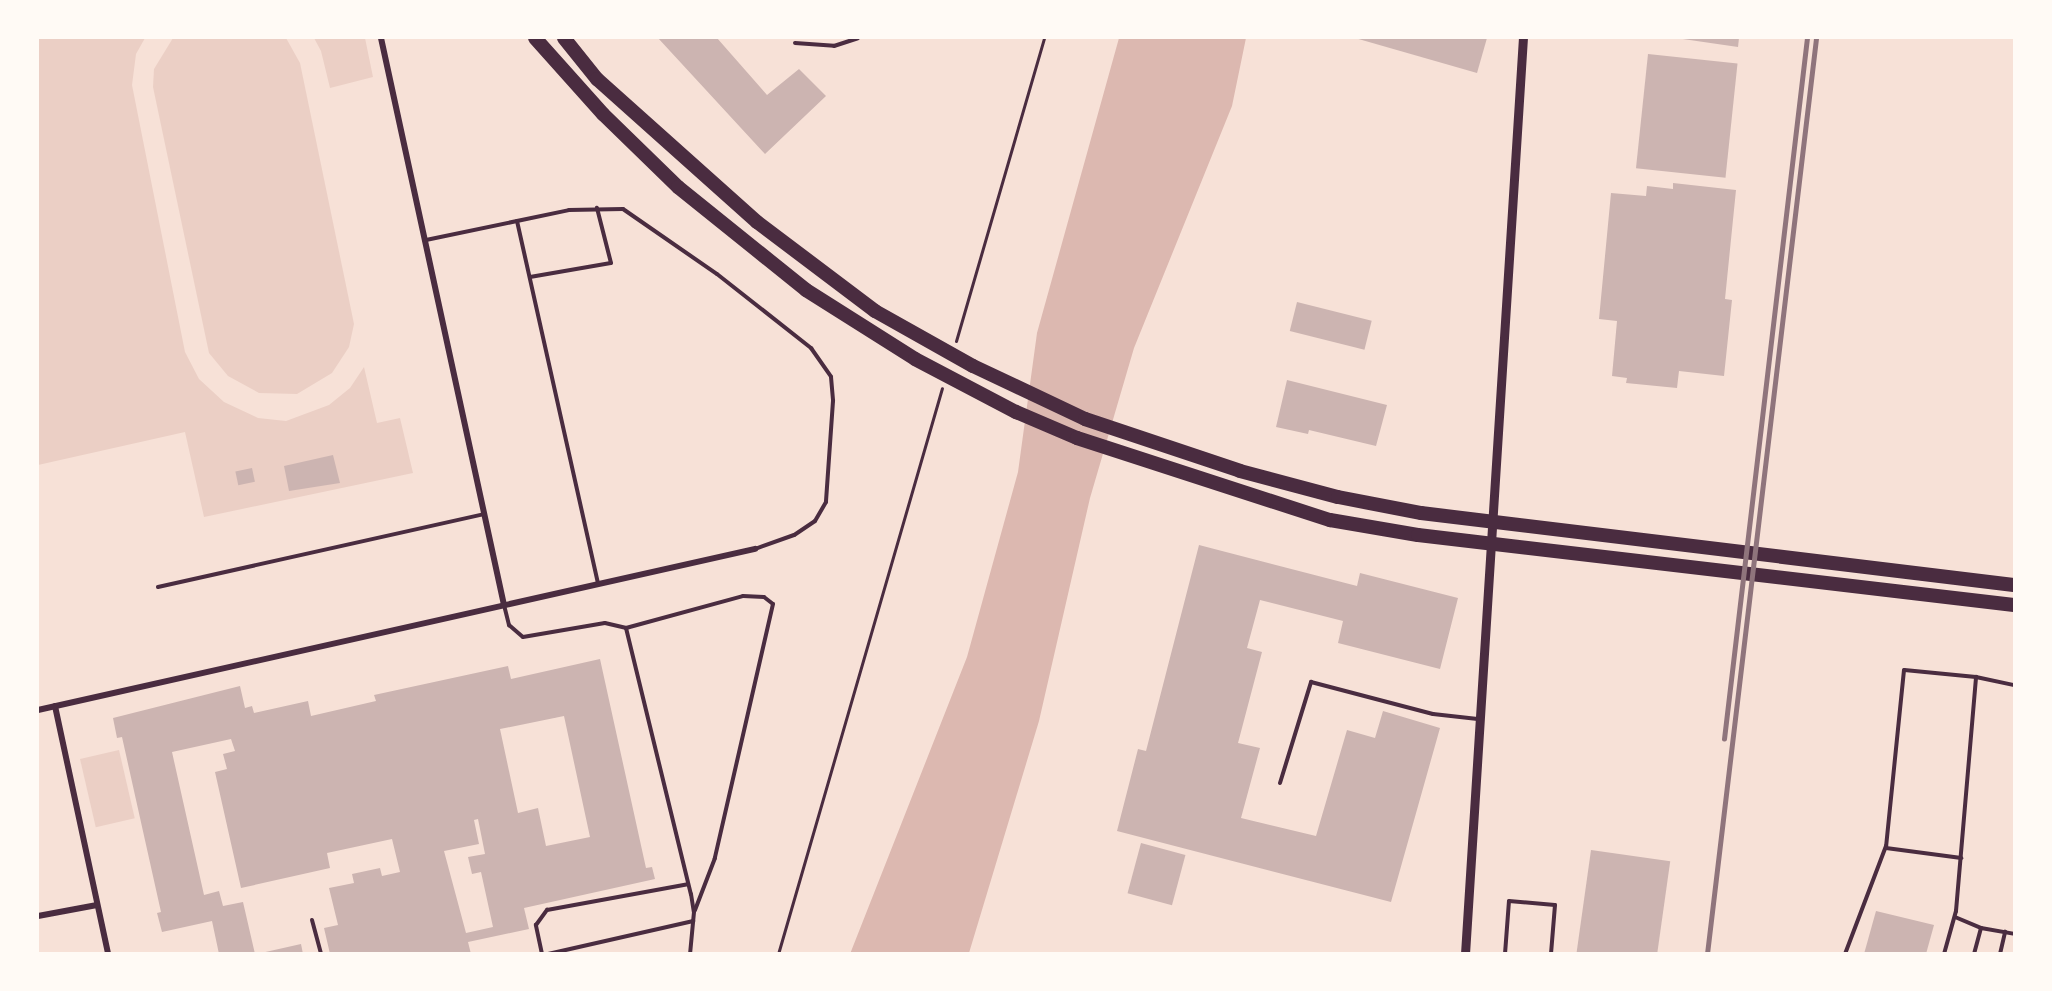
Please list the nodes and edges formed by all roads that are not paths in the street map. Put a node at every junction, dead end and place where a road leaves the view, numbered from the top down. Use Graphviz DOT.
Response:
graph roads {
  1 [pos="381,38"];
  2 [pos="535,38"];
  3 [pos="564,38"];
  4 [pos="858,38"];
  5 [pos="1523,38"];
  6 [pos="795,44"];
  7 [pos="597,208"];
  8 [pos="518,221"];
  9 [pos="426,240"];
  10 [pos="531,277"];
  11 [pos="484,514"];
  12 [pos="755,549"];
  13 [pos="598,585"];
  14 [pos="2014,585"];
  15 [pos="158,587"];
  16 [pos="2014,605"];
  17 [pos="504,606"];
  18 [pos="626,628"];
  19 [pos="1976,677"];
  20 [pos="2014,685"];
  21 [pos="55,706"];
  22 [pos="38,710"];
  23 [pos="1479,720"];
  24 [pos="1280,783"];
  25 [pos="1886,845"];
  26 [pos="1960,858"];
  27 [pos="688,884"];
  28 [pos="97,904"];
  29 [pos="694,912"];
  30 [pos="38,916"];
  31 [pos="1955,917"];
  32 [pos="312,920"];
  33 [pos="693,921"];
  34 [pos="1981,928"];
  35 [pos="2005,932"];
  36 [pos="2014,934"];
  37 [pos="108,954"];
  38 [pos="321,954"];
  39 [pos="542,954"];
  40 [pos="548,954"];
  41 [pos="690,954"];
  42 [pos="1465,954"];
  43 [pos="1505,954"];
  44 [pos="1551,954"];
  45 [pos="1845,954"];
  46 [pos="1944,954"];
  47 [pos="1974,954"];
  48 [pos="2000,954"];
  1 -- 9 [label="street"];
  2 -- 16 [label="highway"];
  3 -- 14 [label="highway"];
  4 -- 6 [label="lane"];
  5 -- 23 [label="street"];
  7 -- 8 [label="lane"];
  7 -- 10 [label="lane"];
  7 -- 12 [label="lane"];
  8 -- 9 [label="lane"];
  8 -- 10 [label="lane"];
  9 -- 11 [label="street"];
  10 -- 13 [label="lane"];
  11 -- 15 [label="lane"];
  11 -- 17 [label="street"];
  12 -- 13 [label="street"];
  13 -- 17 [label="street"];
  17 -- 18 [label="lane"];
  17 -- 21 [label="street"];
  18 -- 27 [label="lane"];
  18 -- 29 [label="lane"];
  19 -- 20 [label="lane"];
  19 -- 25 [label="lane"];
  19 -- 26 [label="lane"];
  21 -- 22 [label="street"];
  21 -- 28 [label="street"];
  23 -- 24 [label="lane"];
  23 -- 42 [label="street"];
  25 -- 26 [label="lane"];
  25 -- 45 [label="lane"];
  26 -- 31 [label="lane"];
  27 -- 29 [label="lane"];
  27 -- 39 [label="lane"];
  28 -- 30 [label="street"];
  28 -- 37 [label="street"];
  29 -- 33 [label="lane"];
  31 -- 34 [label="lane"];
  31 -- 46 [label="lane"];
  32 -- 38 [label="lane"];
  33 -- 40 [label="lane"];
  33 -- 41 [label="lane"];
  34 -- 35 [label="lane"];
  34 -- 47 [label="lane"];
  35 -- 36 [label="lane"];
  35 -- 48 [label="lane"];
  43 -- 44 [label="lane"];
}
